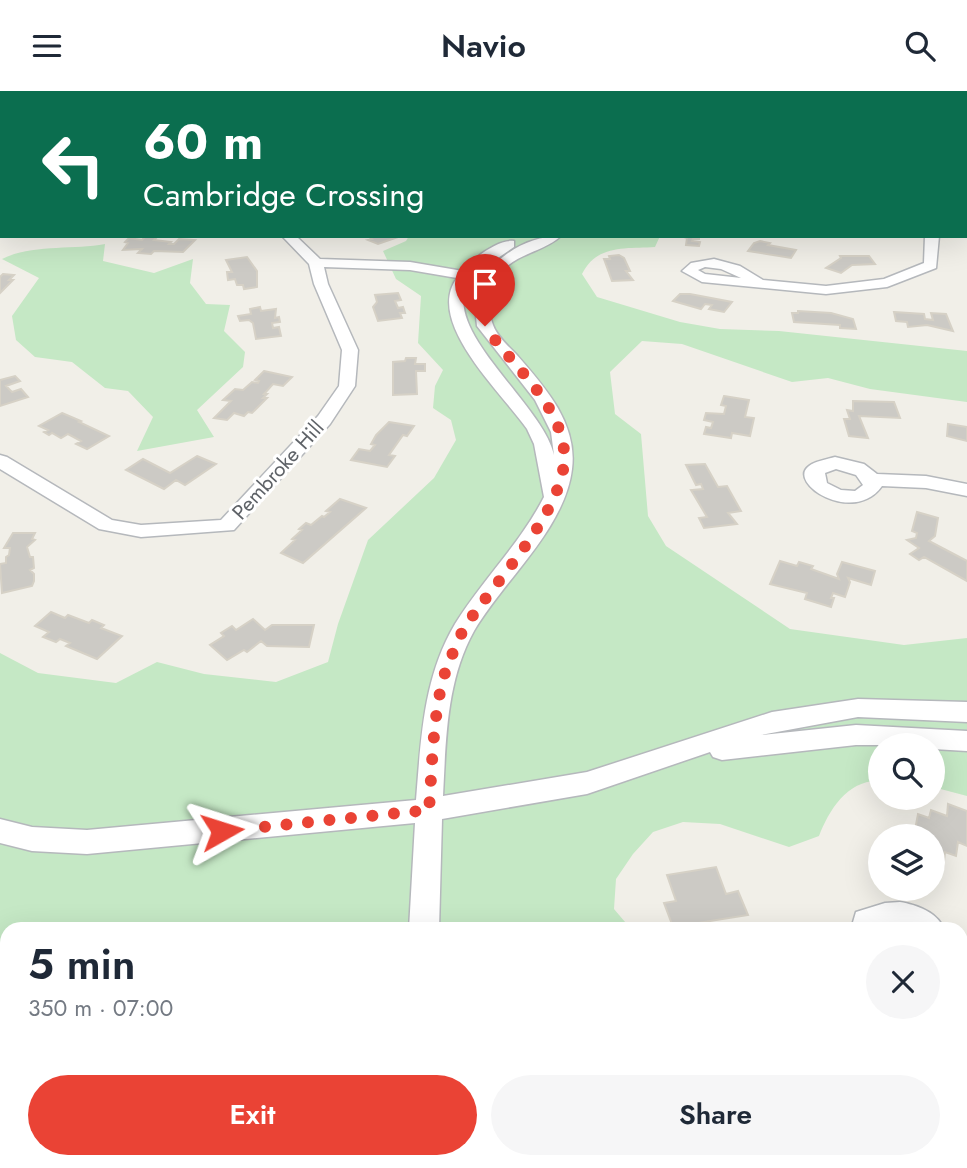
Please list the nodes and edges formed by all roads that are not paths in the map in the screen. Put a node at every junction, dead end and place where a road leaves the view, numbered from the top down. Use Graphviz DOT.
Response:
graph roads {
  1 [pos="290,238"];
  2 [pos="522,238"];
  3 [pos="551,238"];
  4 [pos="932,238"];
  5 [pos="316,263"];
  6 [pos="465,275"];
  7 [pos="487,279"];
  8 [pos="760,284"];
  9 [pos="0,461"];
  10 [pos="871,480"];
  11 [pos="967,491"];
  12 [pos="552,496"];
  13 [pos="967,712"];
  14 [pos="967,741"];
  15 [pos="670,756"];
  16 [pos="429,810"];
  17 [pos="0,831"];
  18 [pos="424,922"];
  19 [pos="867,922"];
  20 [pos="920,922"];
  1 -- 5 [label="street, Pembroke Hill"];
  2 -- 6 [label="street"];
  3 -- 7 [label="street"];
  4 -- 8 [label="street"];
  5 -- 6 [label="street"];
  5 -- 9 [label="street, Pembroke Hill"];
  6 -- 7 [label="street"];
  6 -- 12 [label="street"];
  7 -- 12 [label="street"];
  10 -- 11 [label="street"];
  12 -- 16 [label="street"];
  13 -- 15 [label="street"];
  14 -- 15 [label="street"];
  15 -- 16 [label="street"];
  16 -- 17 [label="street"];
  16 -- 18 [label="street"];
  19 -- 20 [label="street"];
}
